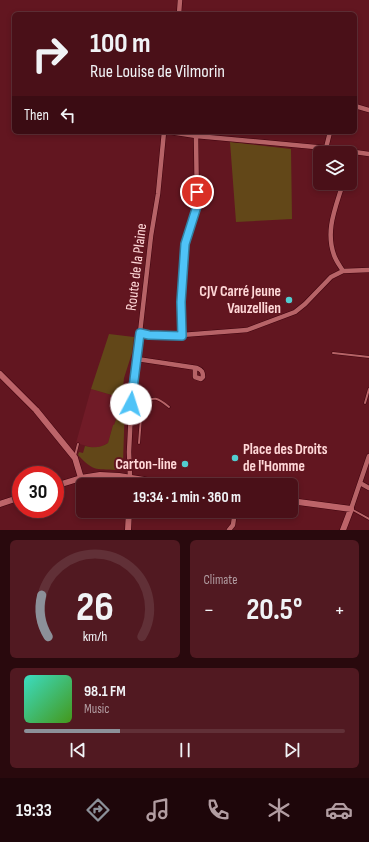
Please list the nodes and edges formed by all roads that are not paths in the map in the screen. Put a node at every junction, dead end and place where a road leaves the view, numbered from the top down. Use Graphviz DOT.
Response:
graph roads {
  1 [pos="180,0"];
  2 [pos="179,12"];
  3 [pos="357,107"];
  4 [pos="369,110"];
  5 [pos="164,134"];
  6 [pos="183,134"];
  7 [pos="330,134"];
  8 [pos="196,136"];
  9 [pos="326,146"];
  10 [pos="313,147"];
  11 [pos="357,152"];
  12 [pos="369,154"];
  13 [pos="342,190"];
  14 [pos="369,270"];
  15 [pos="343,271"];
  16 [pos="140,333"];
  17 [pos="182,336"];
  18 [pos="333,352"];
  19 [pos="369,357"];
  20 [pos="137,359"];
  21 [pos="195,369"];
  22 [pos="0,374"];
  23 [pos="369,389"];
  24 [pos="365,403"];
  25 [pos="131,404"];
  26 [pos="142,405"];
  27 [pos="169,407"];
  28 [pos="139,443"];
  29 [pos="78,444"];
  30 [pos="369,456"];
  31 [pos="75,458"];
  32 [pos="81,478"];
  33 [pos="130,478"];
  34 [pos="76,480"];
  35 [pos="64,483"];
  36 [pos="360,483"];
  37 [pos="369,488"];
  38 [pos="12,500"];
  39 [pos="298,502"];
  40 [pos="0,504"];
  41 [pos="350,509"];
  42 [pos="128,518"];
  43 [pos="235,518"];
  44 [pos="369,520"];
  45 [pos="234,528"];
  46 [pos="128,530"];
  47 [pos="229,530"];
  48 [pos="343,530"];
  1 -- 2 [label="street"];
  3 -- 4 [label="street"];
  5 -- 16 [label="street, Route de la Plaine"];
  6 -- 8 [label="street"];
  7 -- 9 [label="street"];
  8 -- 10 [label="street"];
  8 -- 17 [label="street"];
  11 -- 12 [label="street"];
  13 -- 15 [label="street"];
  14 -- 15 [label="street"];
  15 -- 17 [label="street"];
  16 -- 17 [label="street"];
  16 -- 20 [label="street, Route de la Plaine"];
  18 -- 19 [label="lane"];
  20 -- 21 [label="street"];
  20 -- 25 [label="street, Route de la Plaine"];
  22 -- 31 [label="street"];
  23 -- 24 [label="lane"];
  25 -- 26 [label="lane"];
  25 -- 33 [label="street, Route de la Plaine"];
  26 -- 27 [label="lane"];
  26 -- 28 [label="lane"];
  29 -- 31 [label="lane"];
  30 -- 36 [label="street"];
  31 -- 32 [label="street"];
  32 -- 33 [label="street"];
  34 -- 35 [label="street"];
  36 -- 37 [label="street"];
  36 -- 41 [label="street"];
  38 -- 40 [label="street"];
  39 -- 41 [label="street"];
  41 -- 44 [label="lane"];
  41 -- 48 [label="street"];
  42 -- 46 [label="street"];
  43 -- 45 [label="street"];
  45 -- 47 [label="street"];
}
